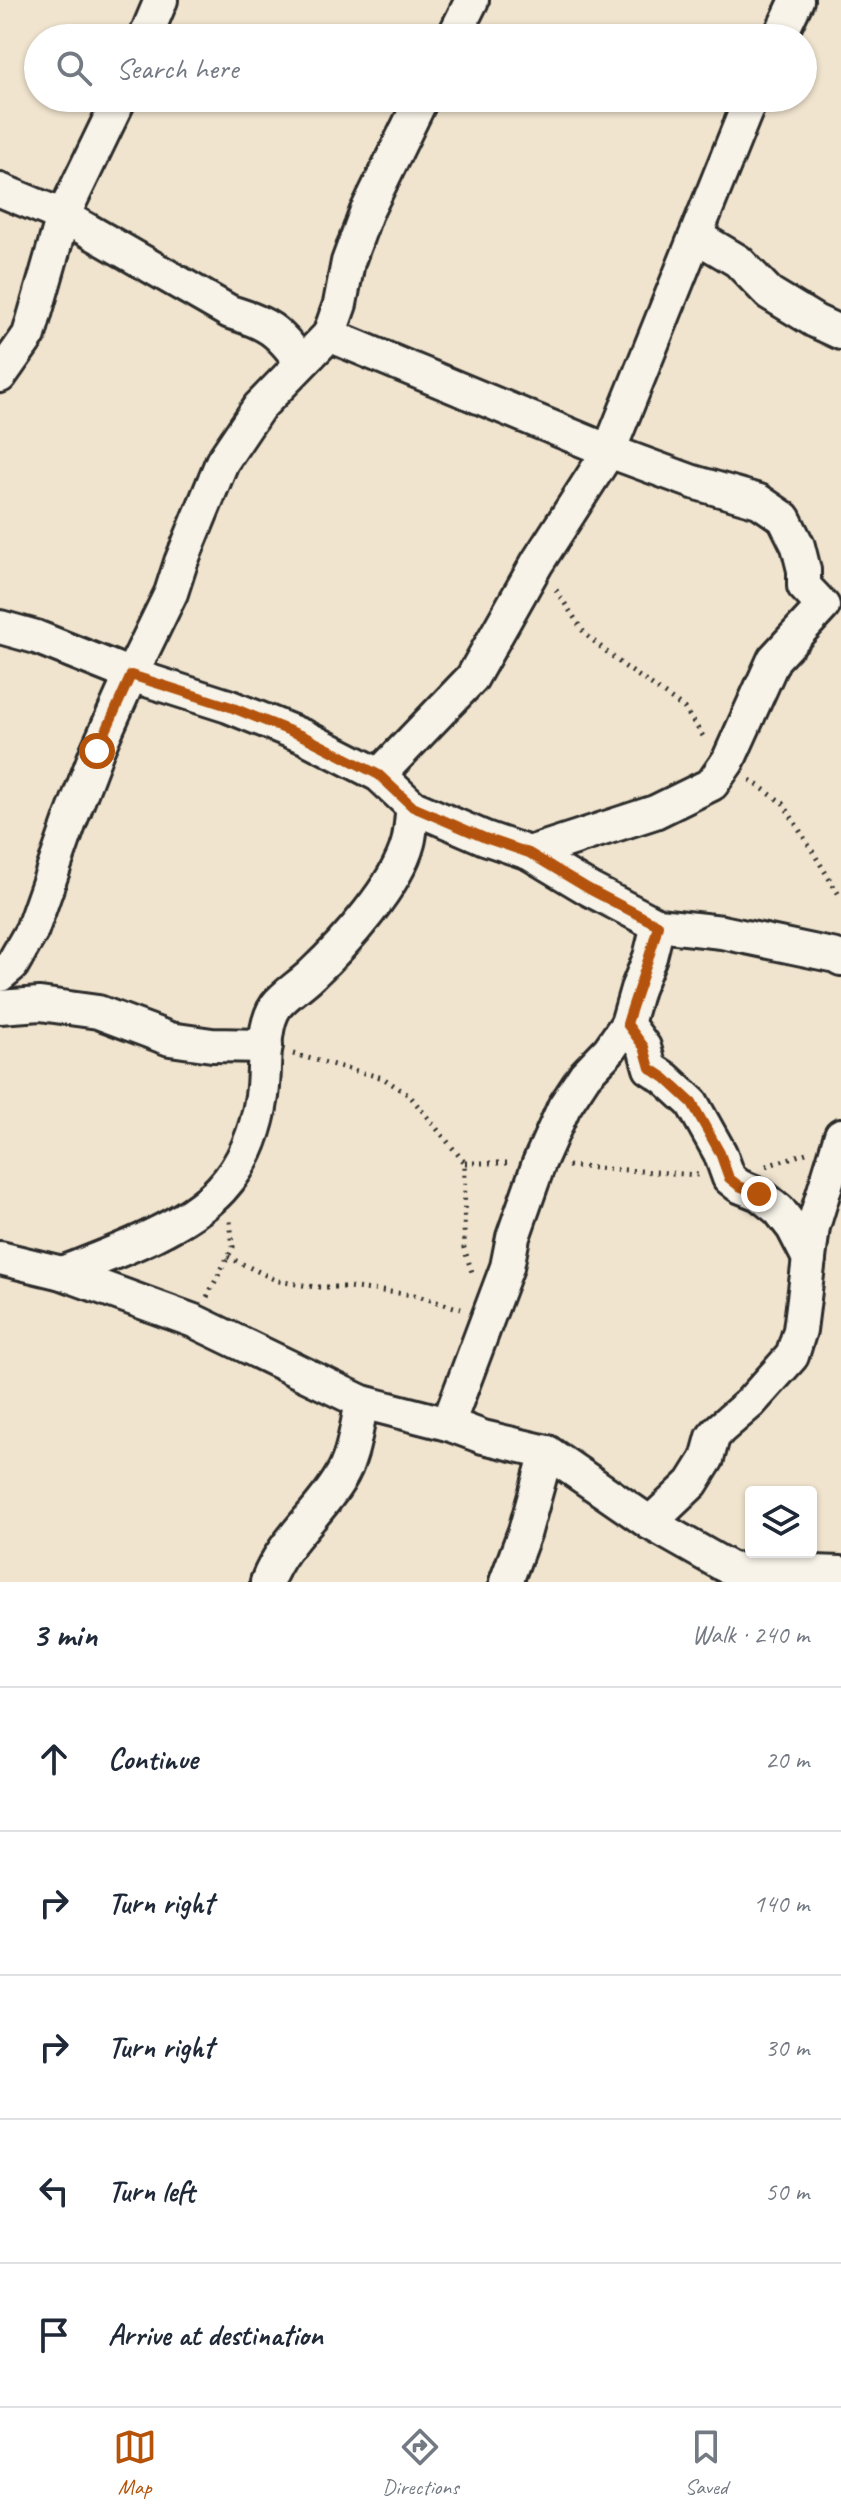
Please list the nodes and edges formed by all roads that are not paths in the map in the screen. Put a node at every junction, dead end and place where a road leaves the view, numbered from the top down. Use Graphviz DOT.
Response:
graph roads {
  1 [pos="472,0"];
  2 [pos="797,0"];
  3 [pos="159,1"];
  4 [pos="150,24"];
  5 [pos="460,24"];
  6 [pos="786,24"];
  7 [pos="113,112"];
  8 [pos="415,112"];
  9 [pos="745,112"];
  10 [pos="0,190"];
  11 [pos="63,216"];
  12 [pos="696,236"];
  13 [pos="841,333"];
  14 [pos="329,335"];
  15 [pos="301,362"];
  16 [pos="0,376"];
  17 [pos="609,451"];
  18 [pos="832,606"];
  19 [pos="0,627"];
  20 [pos="131,675"];
  21 [pos="379,775"];
  22 [pos="413,807"];
  23 [pos="529,853"];
  24 [pos="658,925"];
  25 [pos="839,956"];
  26 [pos="0,975"];
  27 [pos="0,1007"];
  28 [pos="627,1024"];
  29 [pos="266,1046"];
  30 [pos="840,1140"];
  31 [pos="0,1258"];
  32 [pos="809,1259"];
  33 [pos="62,1273"];
  34 [pos="362,1402"];
  35 [pos="448,1424"];
  36 [pos="547,1452"];
  37 [pos="650,1523"];
  38 [pos="841,1573"];
  39 [pos="731,1576"];
  40 [pos="267,1582"];
  41 [pos="506,1582"];
  1 -- 5 [label="street"];
  2 -- 6 [label="street"];
  3 -- 4 [label="street"];
  7 -- 11 [label="street"];
  8 -- 14 [label="street"];
  9 -- 12 [label="street"];
  10 -- 11 [label="street"];
  11 -- 15 [label="street"];
  11 -- 16 [label="street"];
  12 -- 13 [label="street"];
  12 -- 17 [label="street"];
  14 -- 15 [label="street"];
  14 -- 17 [label="street"];
  15 -- 20 [label="street"];
  17 -- 18 [label="street"];
  17 -- 21 [label="street"];
  18 -- 23 [label="street"];
  19 -- 20 [label="street"];
  20 -- 21 [label="street"];
  20 -- 26 [label="street"];
  21 -- 22 [label="street"];
  22 -- 23 [label="street"];
  22 -- 29 [label="street"];
  23 -- 24 [label="street"];
  24 -- 25 [label="street"];
  24 -- 28 [label="street"];
  27 -- 29 [label="street"];
  28 -- 32 [label="street"];
  28 -- 35 [label="street"];
  29 -- 33 [label="street"];
  30 -- 32 [label="street"];
  31 -- 33 [label="street"];
  32 -- 37 [label="street"];
  33 -- 34 [label="street"];
  34 -- 35 [label="street"];
  34 -- 40 [label="street"];
  35 -- 36 [label="street"];
  36 -- 37 [label="street"];
  36 -- 41 [label="street"];
  37 -- 39 [label="street"];
  38 -- 39 [label="street"];
}
